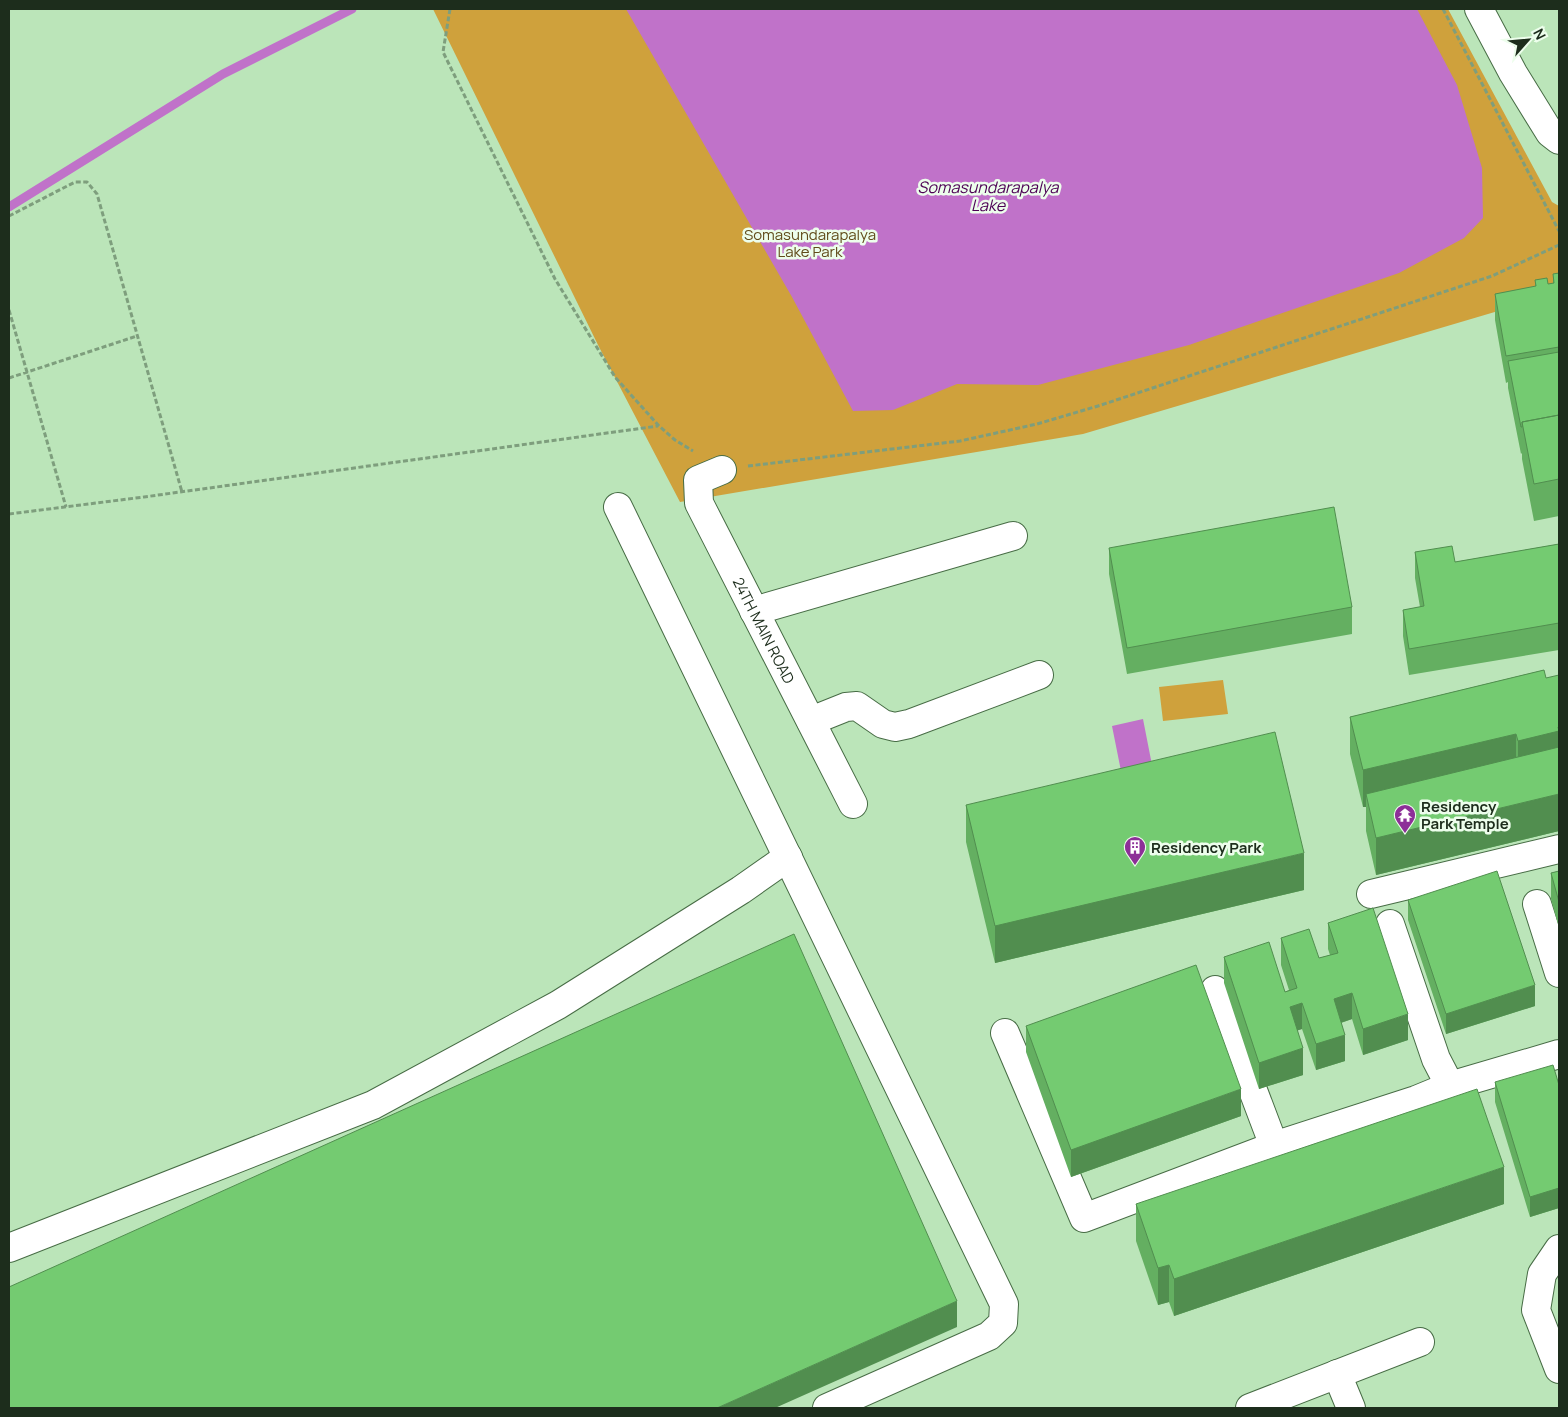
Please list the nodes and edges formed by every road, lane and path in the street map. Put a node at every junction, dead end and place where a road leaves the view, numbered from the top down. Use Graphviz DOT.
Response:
graph roads {
  1 [pos="450,9"];
  2 [pos="1443,9"];
  3 [pos="1479,9"];
  4 [pos="1559,140"];
  5 [pos="9,216"];
  6 [pos="1559,231"];
  7 [pos="1559,246"];
  8 [pos="9,310"];
  9 [pos="137,336"];
  10 [pos="26,372"];
  11 [pos="9,378"];
  12 [pos="658,426"];
  13 [pos="722,470"];
  14 [pos="182,492"];
  15 [pos="618,506"];
  16 [pos="66,507"];
  17 [pos="9,514"];
  18 [pos="1013,536"];
  19 [pos="754,611"];
  20 [pos="1039,675"];
  21 [pos="810,721"];
  22 [pos="853,804"];
  23 [pos="1559,849"];
  24 [pos="788,857"];
  25 [pos="1371,894"];
  26 [pos="1537,904"];
  27 [pos="1390,924"];
  28 [pos="1559,973"];
  29 [pos="1215,990"];
  30 [pos="1005,1033"];
  31 [pos="1559,1054"];
  32 [pos="1450,1086"];
  33 [pos="1274,1146"];
  34 [pos="9,1248"];
  35 [pos="1559,1249"];
  36 [pos="1420,1342"];
  37 [pos="1559,1369"];
  38 [pos="1337,1374"];
  39 [pos="827,1408"];
  40 [pos="1250,1408"];
  41 [pos="1351,1408"];
  1 -- 12 [label="path"];
  2 -- 6 [label="path"];
  3 -- 4 [label="street"];
  5 -- 9 [label="path"];
  7 -- 13 [label="path"];
  8 -- 10 [label="path"];
  9 -- 10 [label="path"];
  9 -- 14 [label="path"];
  10 -- 11 [label="path"];
  10 -- 16 [label="path"];
  12 -- 13 [label="path"];
  12 -- 14 [label="path"];
  13 -- 19 [label="street, 24TH MAIN ROAD"];
  14 -- 16 [label="path"];
  15 -- 24 [label="street"];
  16 -- 17 [label="path"];
  18 -- 19 [label="street"];
  19 -- 21 [label="street, 24TH MAIN ROAD"];
  20 -- 21 [label="street"];
  21 -- 22 [label="street, 24TH MAIN ROAD"];
  23 -- 25 [label="street"];
  24 -- 34 [label="street"];
  24 -- 39 [label="street"];
  26 -- 28 [label="street"];
  27 -- 32 [label="street"];
  29 -- 33 [label="street"];
  30 -- 33 [label="street"];
  31 -- 32 [label="street"];
  32 -- 33 [label="street"];
  35 -- 37 [label="street"];
  36 -- 38 [label="street"];
  38 -- 40 [label="street"];
  38 -- 41 [label="street"];
}
